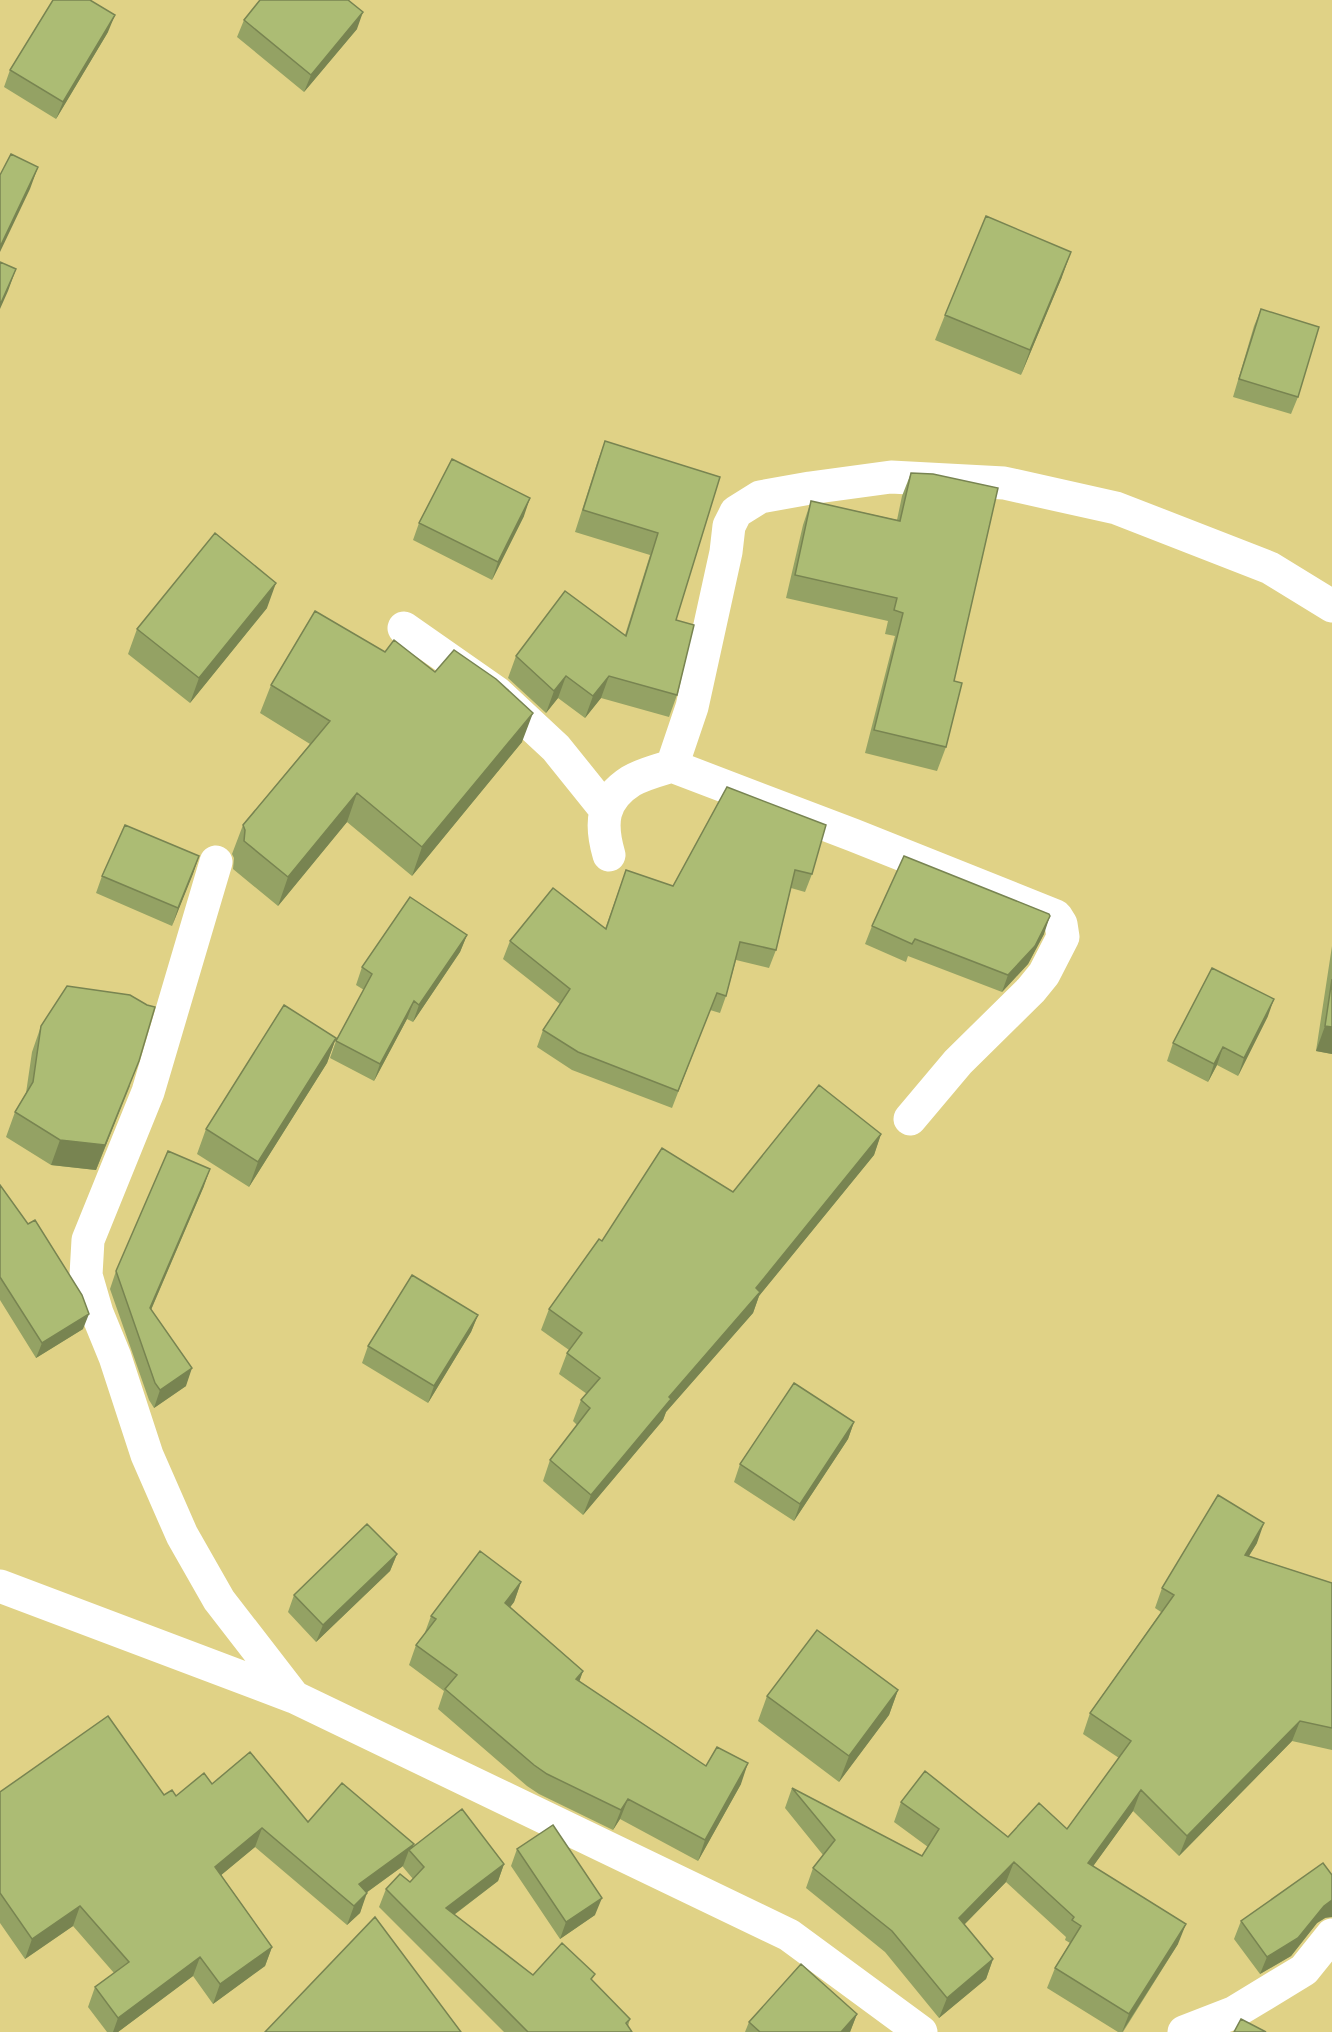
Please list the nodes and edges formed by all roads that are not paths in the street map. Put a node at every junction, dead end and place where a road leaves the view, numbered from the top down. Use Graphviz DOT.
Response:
graph roads {
  1 [pos="1332,606"];
  2 [pos="404,628"];
  3 [pos="672,766"];
  4 [pos="605,809"];
  5 [pos="609,855"];
  6 [pos="216,862"];
  7 [pos="910,1119"];
  8 [pos="0,1586"];
  9 [pos="294,1697"];
  10 [pos="1332,1935"];
  11 [pos="921,2032"];
  12 [pos="1184,2032"];
  1 -- 3 [label="street"];
  2 -- 4 [label="street"];
  3 -- 4 [label="street"];
  3 -- 7 [label="street"];
  4 -- 5 [label="street"];
  6 -- 9 [label="street"];
  8 -- 9 [label="street"];
  9 -- 11 [label="street"];
  10 -- 12 [label="street"];
}
